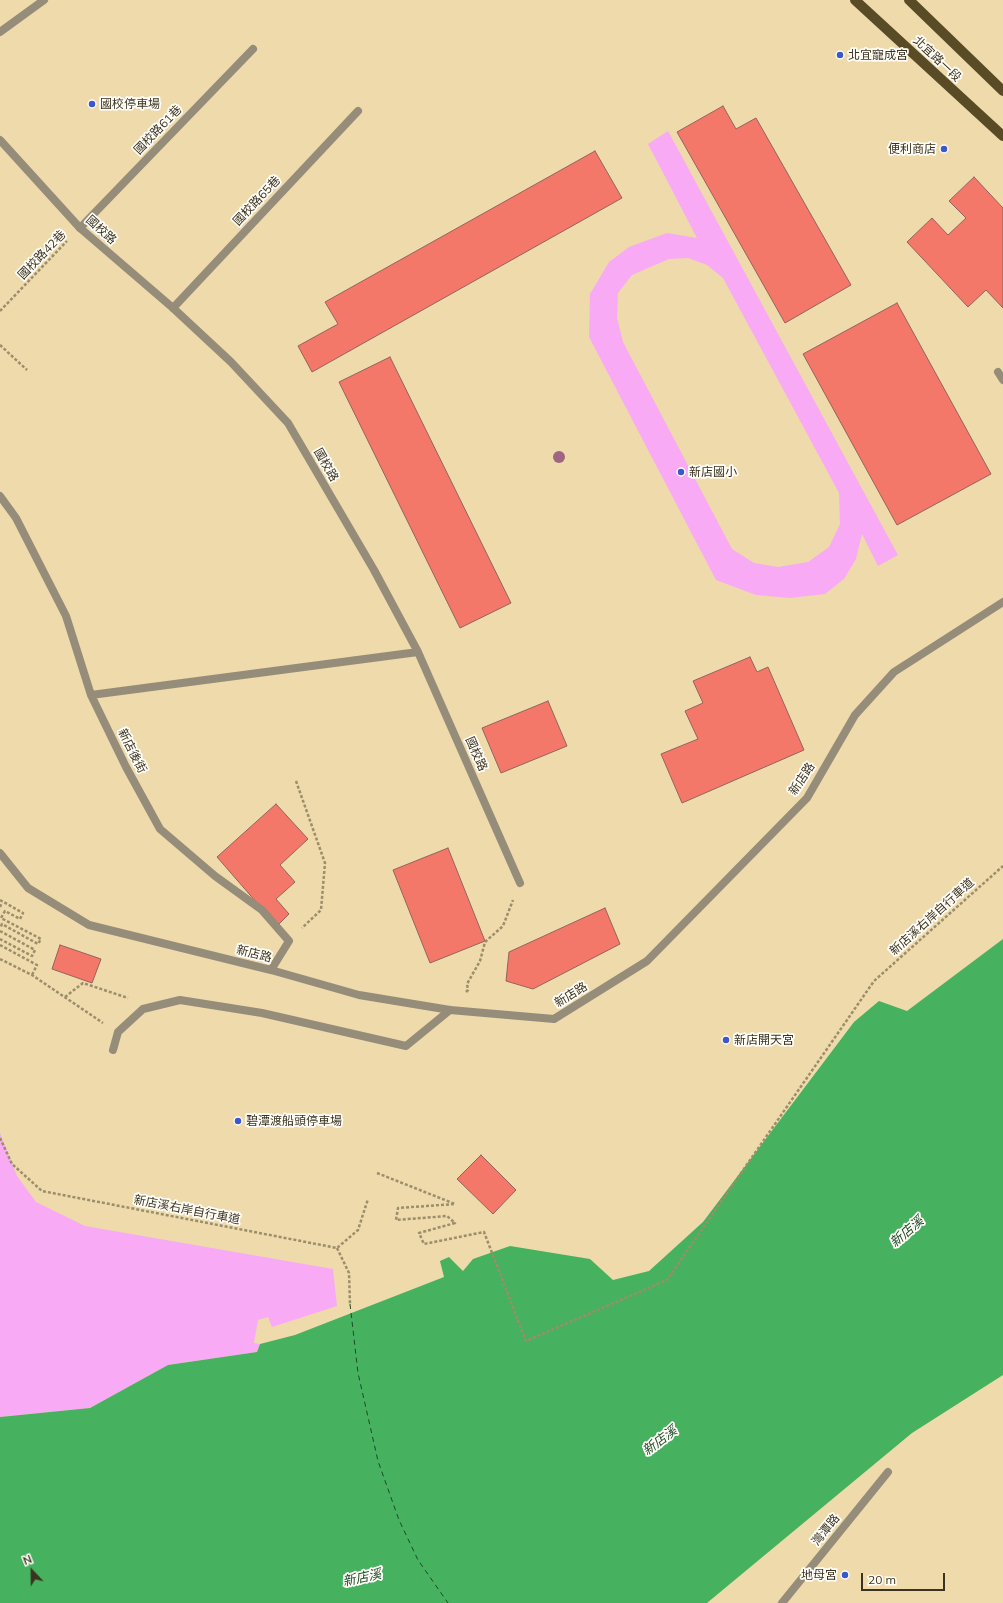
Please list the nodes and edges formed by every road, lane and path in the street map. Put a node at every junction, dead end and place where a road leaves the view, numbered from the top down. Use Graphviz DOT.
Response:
graph roads {
  1 [pos="44,0"];
  2 [pos="855,0"];
  3 [pos="909,0"];
  4 [pos="0,32"];
  5 [pos="253,49"];
  6 [pos="1003,92"];
  7 [pos="358,111"];
  8 [pos="1003,136"];
  9 [pos="0,140"];
  10 [pos="80,228"];
  11 [pos="173,308"];
  12 [pos="0,311"];
  13 [pos="0,345"];
  14 [pos="27,370"];
  15 [pos="998,372"];
  16 [pos="1003,380"];
  17 [pos="0,496"];
  18 [pos="1003,602"];
  19 [pos="418,652"];
  20 [pos="91,695"];
  21 [pos="296,781"];
  22 [pos="0,853"];
  23 [pos="1003,866"];
  24 [pos="520,883"];
  25 [pos="1,901"];
  26 [pos="0,907"];
  27 [pos="0,928"];
  28 [pos="0,931"];
  29 [pos="0,939"];
  30 [pos="289,941"];
  31 [pos="0,945"];
  32 [pos="0,959"];
  33 [pos="271,970"];
  34 [pos="32,975"];
  35 [pos="65,997"];
  36 [pos="143,1009"];
  37 [pos="450,1010"];
  38 [pos="118,1032"];
  39 [pos="113,1050"];
  40 [pos="0,1138"];
  41 [pos="377,1173"];
  42 [pos="368,1199"];
  43 [pos="337,1248"];
  44 [pos="350,1304"];
  45 [pos="888,1472"];
  46 [pos="782,1603"];
  1 -- 4 [label="street"];
  2 -- 8 [label="main road, 北宜路一段"];
  3 -- 6 [label="main road, 北宜路一段"];
  5 -- 10 [label="street, 國校路61巷"];
  7 -- 11 [label="street, 國校路65巷"];
  9 -- 10 [label="street, 國校路"];
  10 -- 11 [label="street, 國校路"];
  10 -- 12 [label="path, 國校路42巷"];
  11 -- 19 [label="street, 國校路"];
  13 -- 14 [label="path"];
  15 -- 16 [label="street"];
  17 -- 20 [label="street, 新店後街"];
  18 -- 37 [label="street, 新店路"];
  19 -- 20 [label="street"];
  19 -- 24 [label="street, 國校路"];
  20 -- 30 [label="street, 新店後街"];
  21 -- 30 [label="path"];
  22 -- 33 [label="street, 新店路"];
  23 -- 41 [label="path, 新店溪右岸自行車道"];
  24 -- 37 [label="path"];
  25 -- 26 [label="path"];
  25 -- 27 [label="path"];
  28 -- 29 [label="path"];
  30 -- 33 [label="street"];
  31 -- 34 [label="path"];
  32 -- 34 [label="path"];
  33 -- 37 [label="street, 新店路"];
  34 -- 35 [label="path"];
  35 -- 36 [label="path"];
  35 -- 38 [label="path"];
  36 -- 37 [label="street"];
  36 -- 38 [label="street"];
  38 -- 39 [label="street"];
  40 -- 43 [label="path, 新店溪右岸自行車道"];
  42 -- 43 [label="path"];
  43 -- 44 [label="path"];
  45 -- 46 [label="street, 灣潭路"];
}
